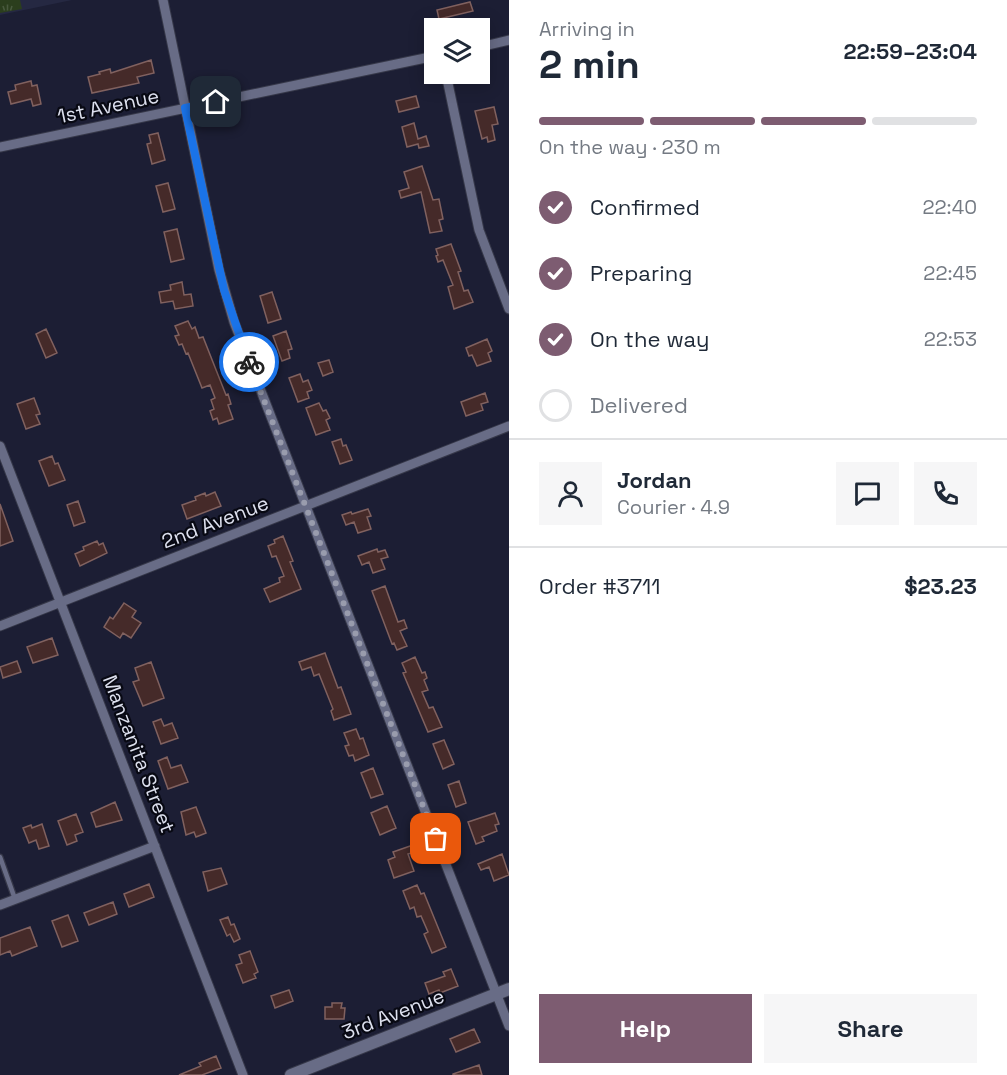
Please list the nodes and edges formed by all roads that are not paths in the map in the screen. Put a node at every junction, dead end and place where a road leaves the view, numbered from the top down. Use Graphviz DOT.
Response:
graph roads {
  1 [pos="163,0"];
  2 [pos="509,40"];
  3 [pos="490,44"];
  4 [pos="424,58"];
  5 [pos="448,84"];
  6 [pos="185,108"];
  7 [pos="0,147"];
  8 [pos="509,309"];
  9 [pos="509,426"];
  10 [pos="0,446"];
  11 [pos="305,506"];
  12 [pos="61,602"];
  13 [pos="0,626"];
  14 [pos="155,846"];
  15 [pos="0,857"];
  16 [pos="2,867"];
  17 [pos="15,899"];
  18 [pos="0,905"];
  19 [pos="509,989"];
  20 [pos="497,994"];
  21 [pos="509,1026"];
  22 [pos="243,1075"];
  23 [pos="291,1075"];
  1 -- 6 [label="street"];
  2 -- 3 [label="street"];
  4 -- 6 [label="street, 1st Avenue"];
  5 -- 8 [label="street"];
  6 -- 7 [label="street, 1st Avenue"];
  6 -- 11 [label="street"];
  9 -- 11 [label="street, 2nd Avenue"];
  10 -- 12 [label="street, Manzanita Street"];
  11 -- 12 [label="street, 2nd Avenue"];
  11 -- 20 [label="street"];
  12 -- 13 [label="street, 2nd Avenue"];
  12 -- 14 [label="street, Manzanita Street"];
  14 -- 17 [label="street"];
  14 -- 22 [label="street, Manzanita Street"];
  15 -- 16 [label="lane"];
  16 -- 17 [label="lane"];
  17 -- 18 [label="street"];
  19 -- 20 [label="street, 3rd Avenue"];
  20 -- 21 [label="street"];
  20 -- 23 [label="street, 3rd Avenue"];
}
